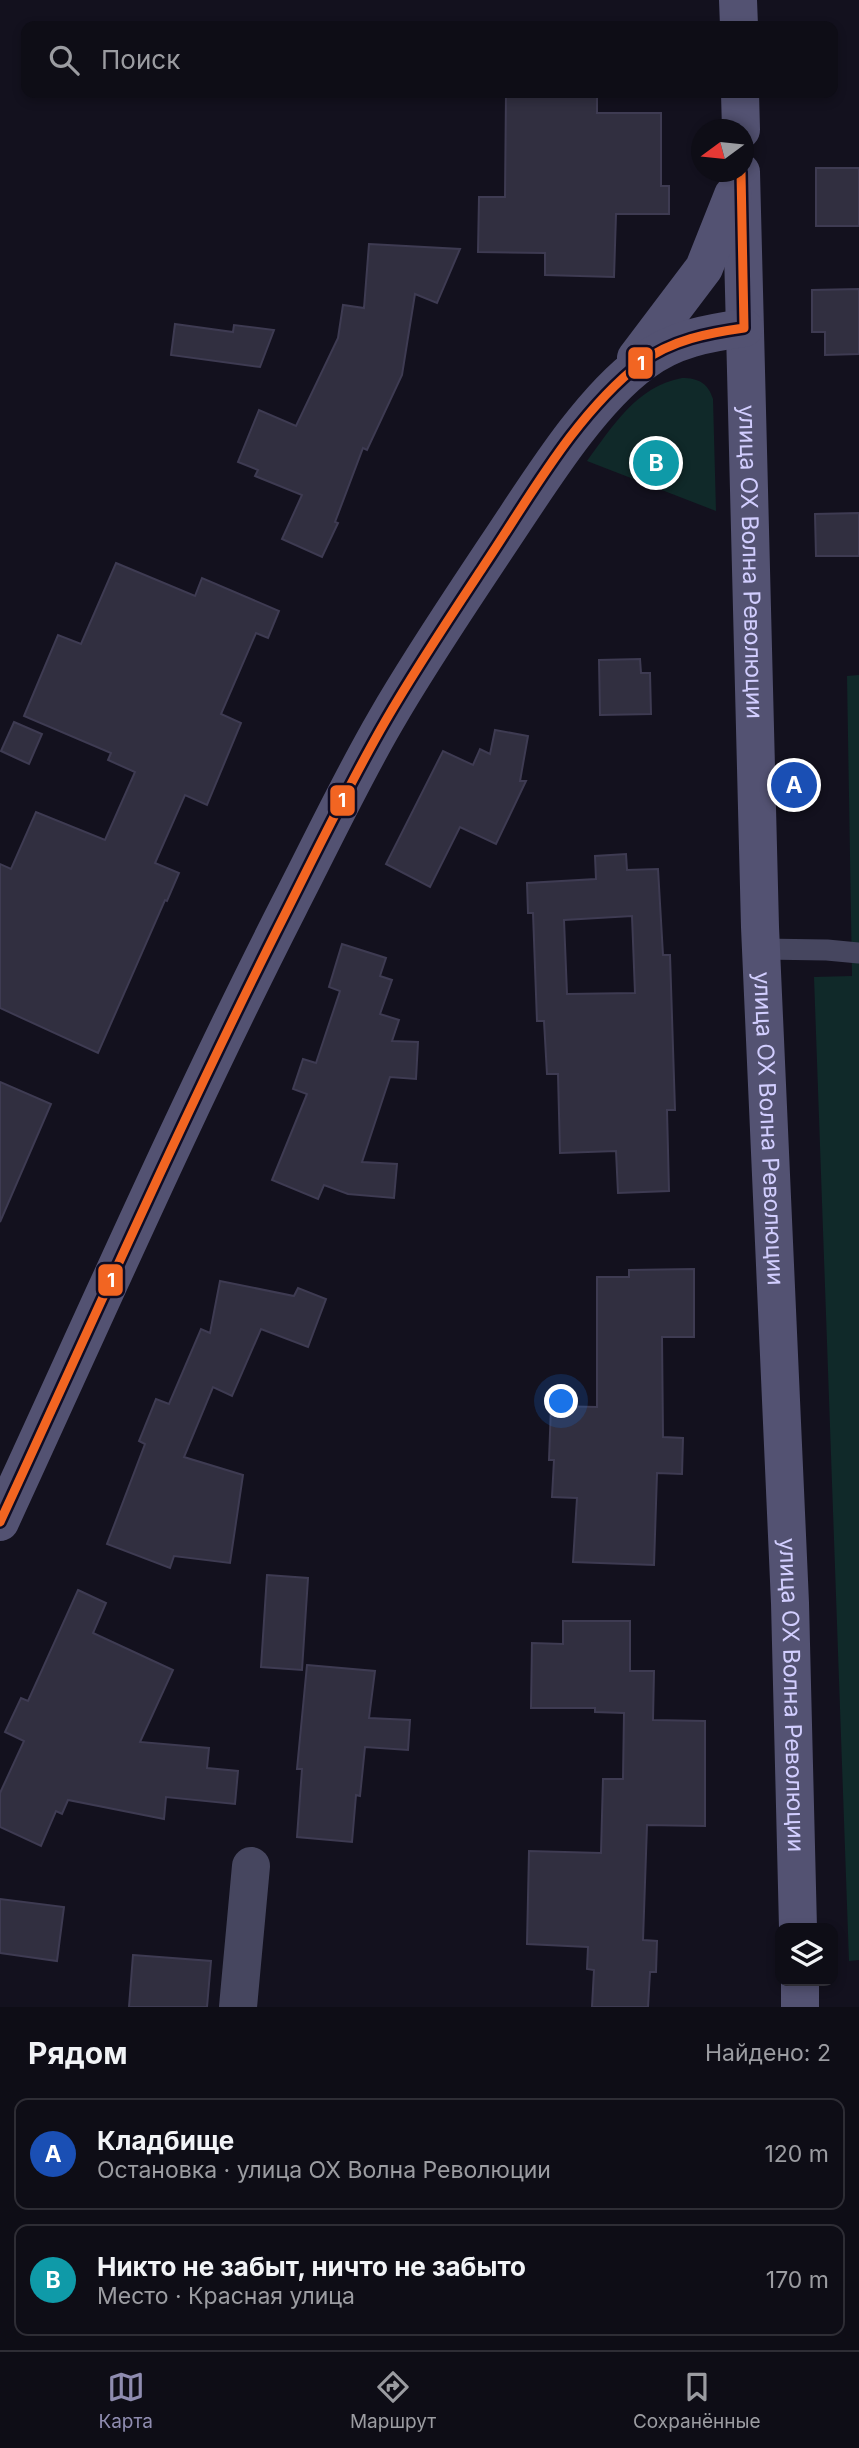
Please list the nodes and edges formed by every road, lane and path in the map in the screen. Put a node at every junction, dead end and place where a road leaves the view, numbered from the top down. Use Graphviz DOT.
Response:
graph roads {
  1 [pos="738,0"];
  2 [pos="739,21"];
  3 [pos="740,98"];
  4 [pos="741,119"];
  5 [pos="737,182"];
  6 [pos="741,182"];
  7 [pos="744,328"];
  8 [pos="604,399"];
  9 [pos="762,949"];
  10 [pos="859,953"];
  11 [pos="0,1522"];
  12 [pos="251,1866"];
  13 [pos="798,1923"];
  14 [pos="800,1986"];
  15 [pos="238,2007"];
  16 [pos="800,2007"];
  1 -- 2 [label="main road"];
  3 -- 4 [label="main road"];
  5 -- 8 [label="main road"];
  6 -- 7 [label="main road, улица ОХ Волна Революции"];
  7 -- 8 [label="main road"];
  7 -- 9 [label="main road, улица ОХ Волна Революции"];
  8 -- 11 [label="main road"];
  9 -- 10 [label="lane"];
  9 -- 13 [label="main road, улица ОХ Волна Революции"];
  12 -- 15 [label="street"];
  14 -- 16 [label="main road"];
}
